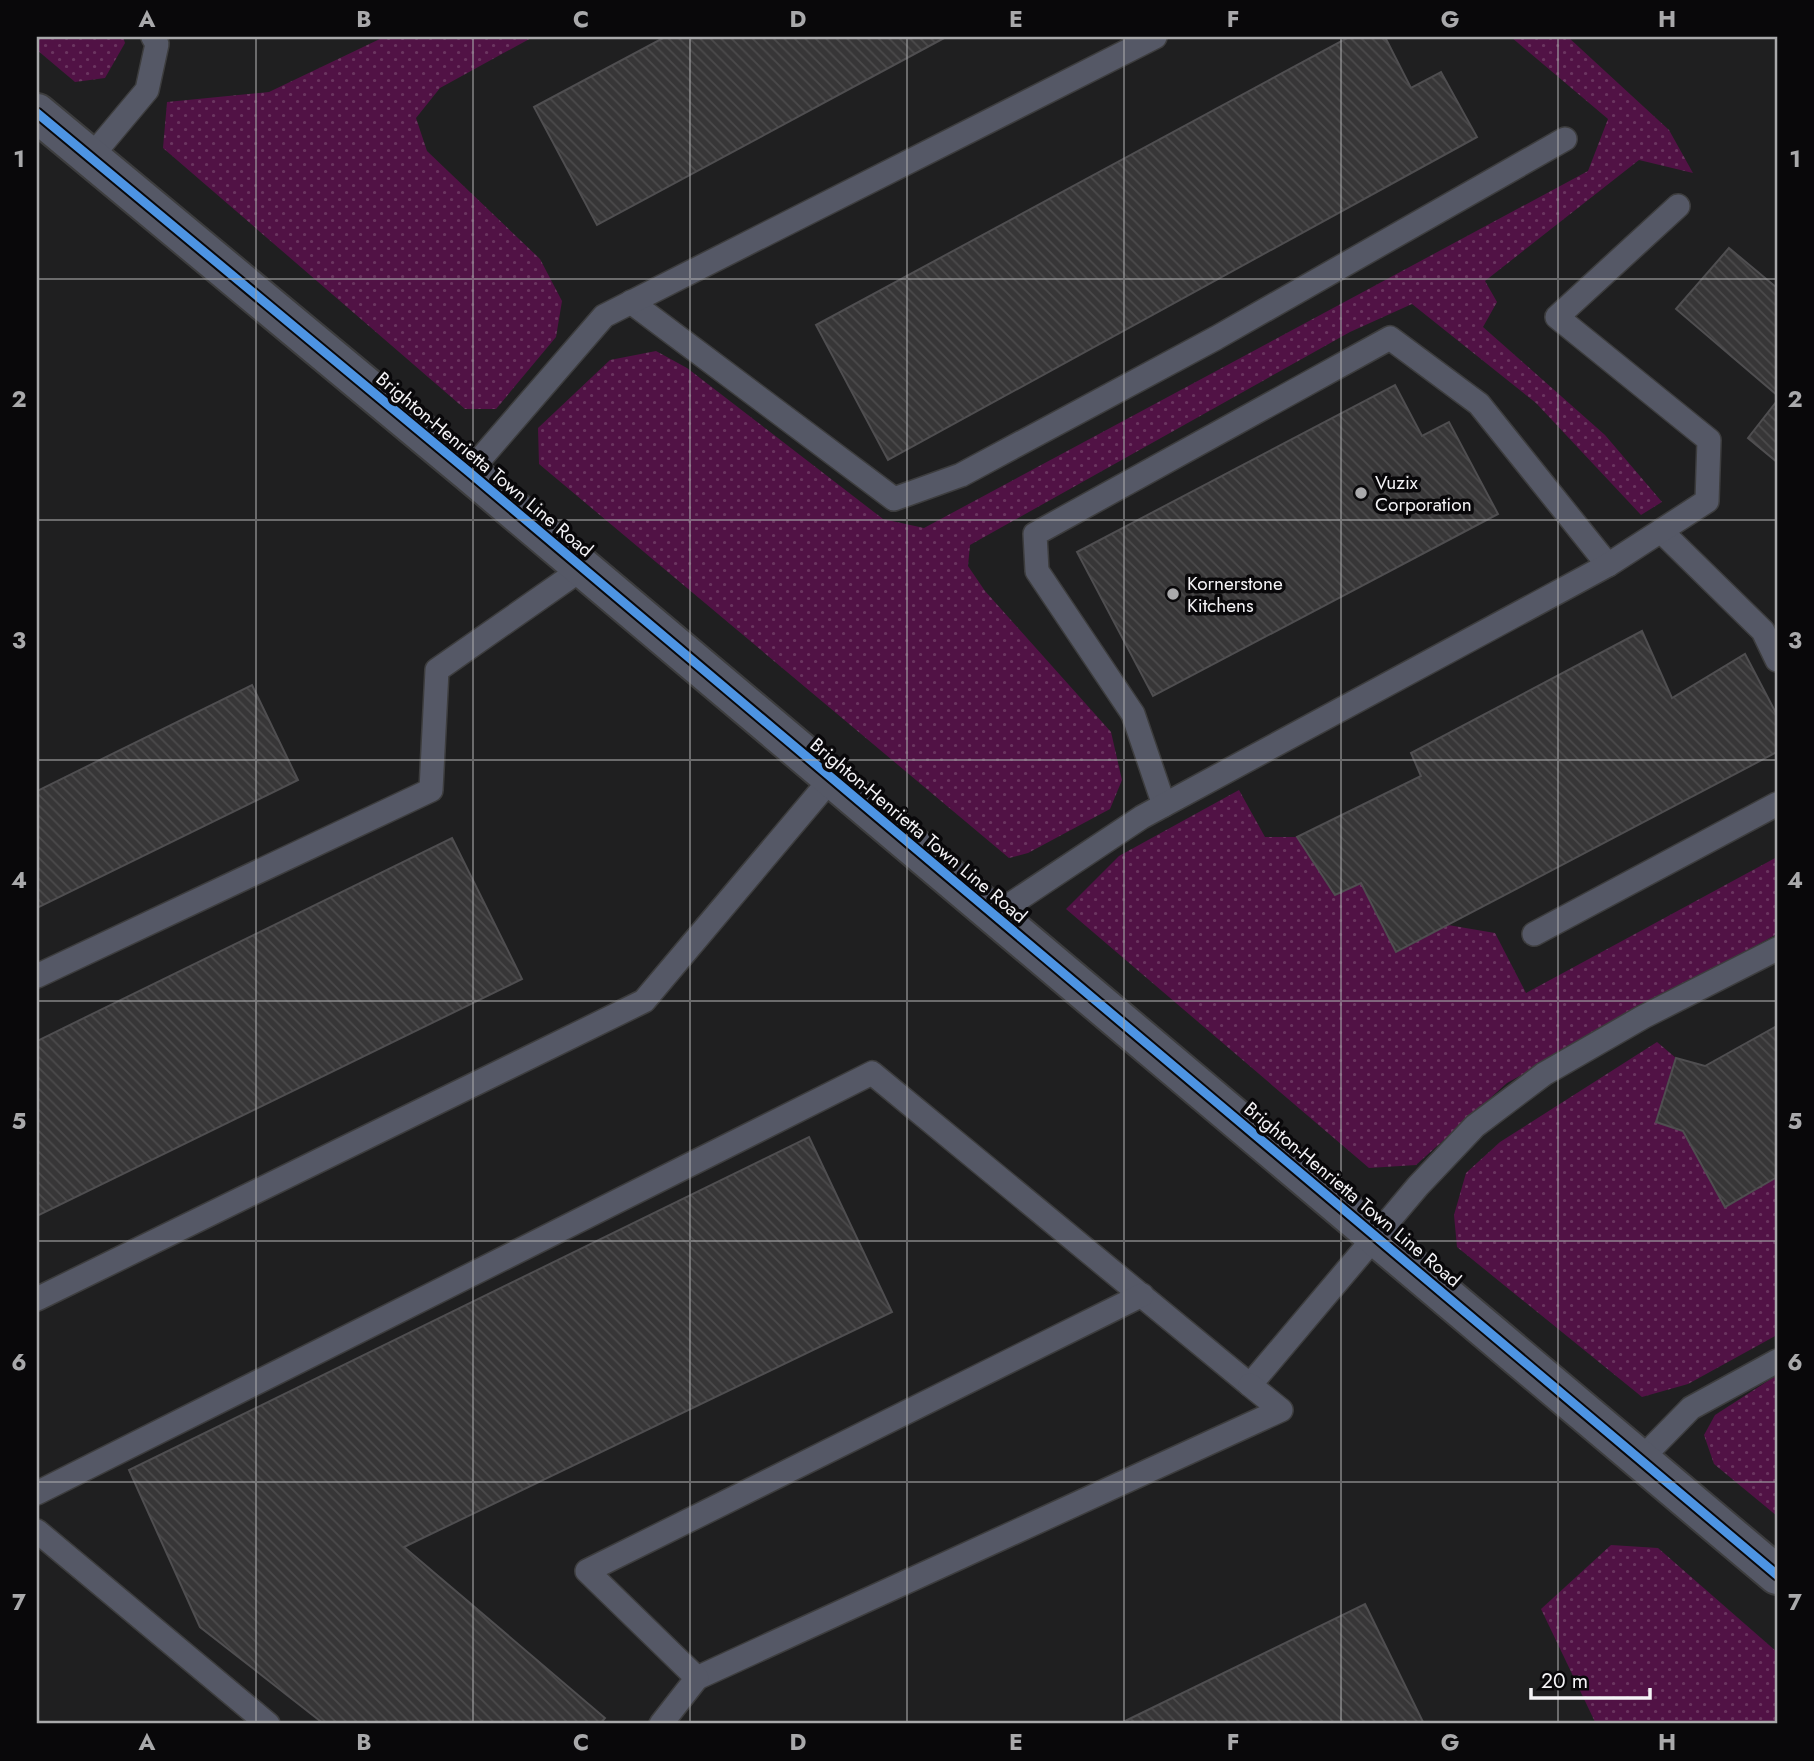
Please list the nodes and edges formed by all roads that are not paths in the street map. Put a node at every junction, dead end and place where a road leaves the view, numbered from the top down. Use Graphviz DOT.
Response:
graph roads {
  1 [pos="153,37"];
  2 [pos="1155,37"];
  3 [pos="37,113"];
  4 [pos="1565,139"];
  5 [pos="90,158"];
  6 [pos="1678,206"];
  7 [pos="631,302"];
  8 [pos="469,472"];
  9 [pos="1661,531"];
  10 [pos="1608,565"];
  11 [pos="583,568"];
  12 [pos="1777,660"];
  13 [pos="831,779"];
  14 [pos="1777,804"];
  15 [pos="1164,805"];
  16 [pos="993,916"];
  17 [pos="1534,934"];
  18 [pos="1777,950"];
  19 [pos="37,976"];
  20 [pos="1377,1236"];
  21 [pos="1142,1295"];
  22 [pos="37,1298"];
  23 [pos="1777,1361"];
  24 [pos="1250,1385"];
  25 [pos="1641,1459"];
  26 [pos="37,1493"];
  27 [pos="37,1531"];
  28 [pos="1777,1575"];
  29 [pos="697,1678"];
  30 [pos="268,1724"];
  31 [pos="661,1724"];
  1 -- 5 [label="lane"];
  2 -- 7 [label="lane"];
  3 -- 5 [label="street, Brighton-Henrietta Town Line Road"];
  4 -- 7 [label="lane"];
  5 -- 8 [label="street, Brighton-Henrietta Town Line Road"];
  6 -- 9 [label="lane"];
  7 -- 8 [label="lane"];
  8 -- 11 [label="street, Brighton-Henrietta Town Line Road"];
  9 -- 10 [label="lane"];
  9 -- 12 [label="lane"];
  10 -- 15 [label="lane"];
  10 -- 15 [label="lane"];
  11 -- 13 [label="street, Brighton-Henrietta Town Line Road"];
  11 -- 19 [label="lane"];
  13 -- 16 [label="street, Brighton-Henrietta Town Line Road"];
  13 -- 22 [label="lane"];
  14 -- 17 [label="lane"];
  15 -- 16 [label="lane"];
  16 -- 20 [label="street, Brighton-Henrietta Town Line Road"];
  18 -- 20 [label="lane"];
  20 -- 24 [label="lane"];
  20 -- 25 [label="street, Brighton-Henrietta Town Line Road"];
  21 -- 24 [label="lane"];
  21 -- 26 [label="lane"];
  21 -- 29 [label="lane"];
  23 -- 25 [label="lane"];
  24 -- 29 [label="lane"];
  25 -- 28 [label="street, Brighton-Henrietta Town Line Road"];
  27 -- 30 [label="lane"];
  29 -- 31 [label="lane"];
}
